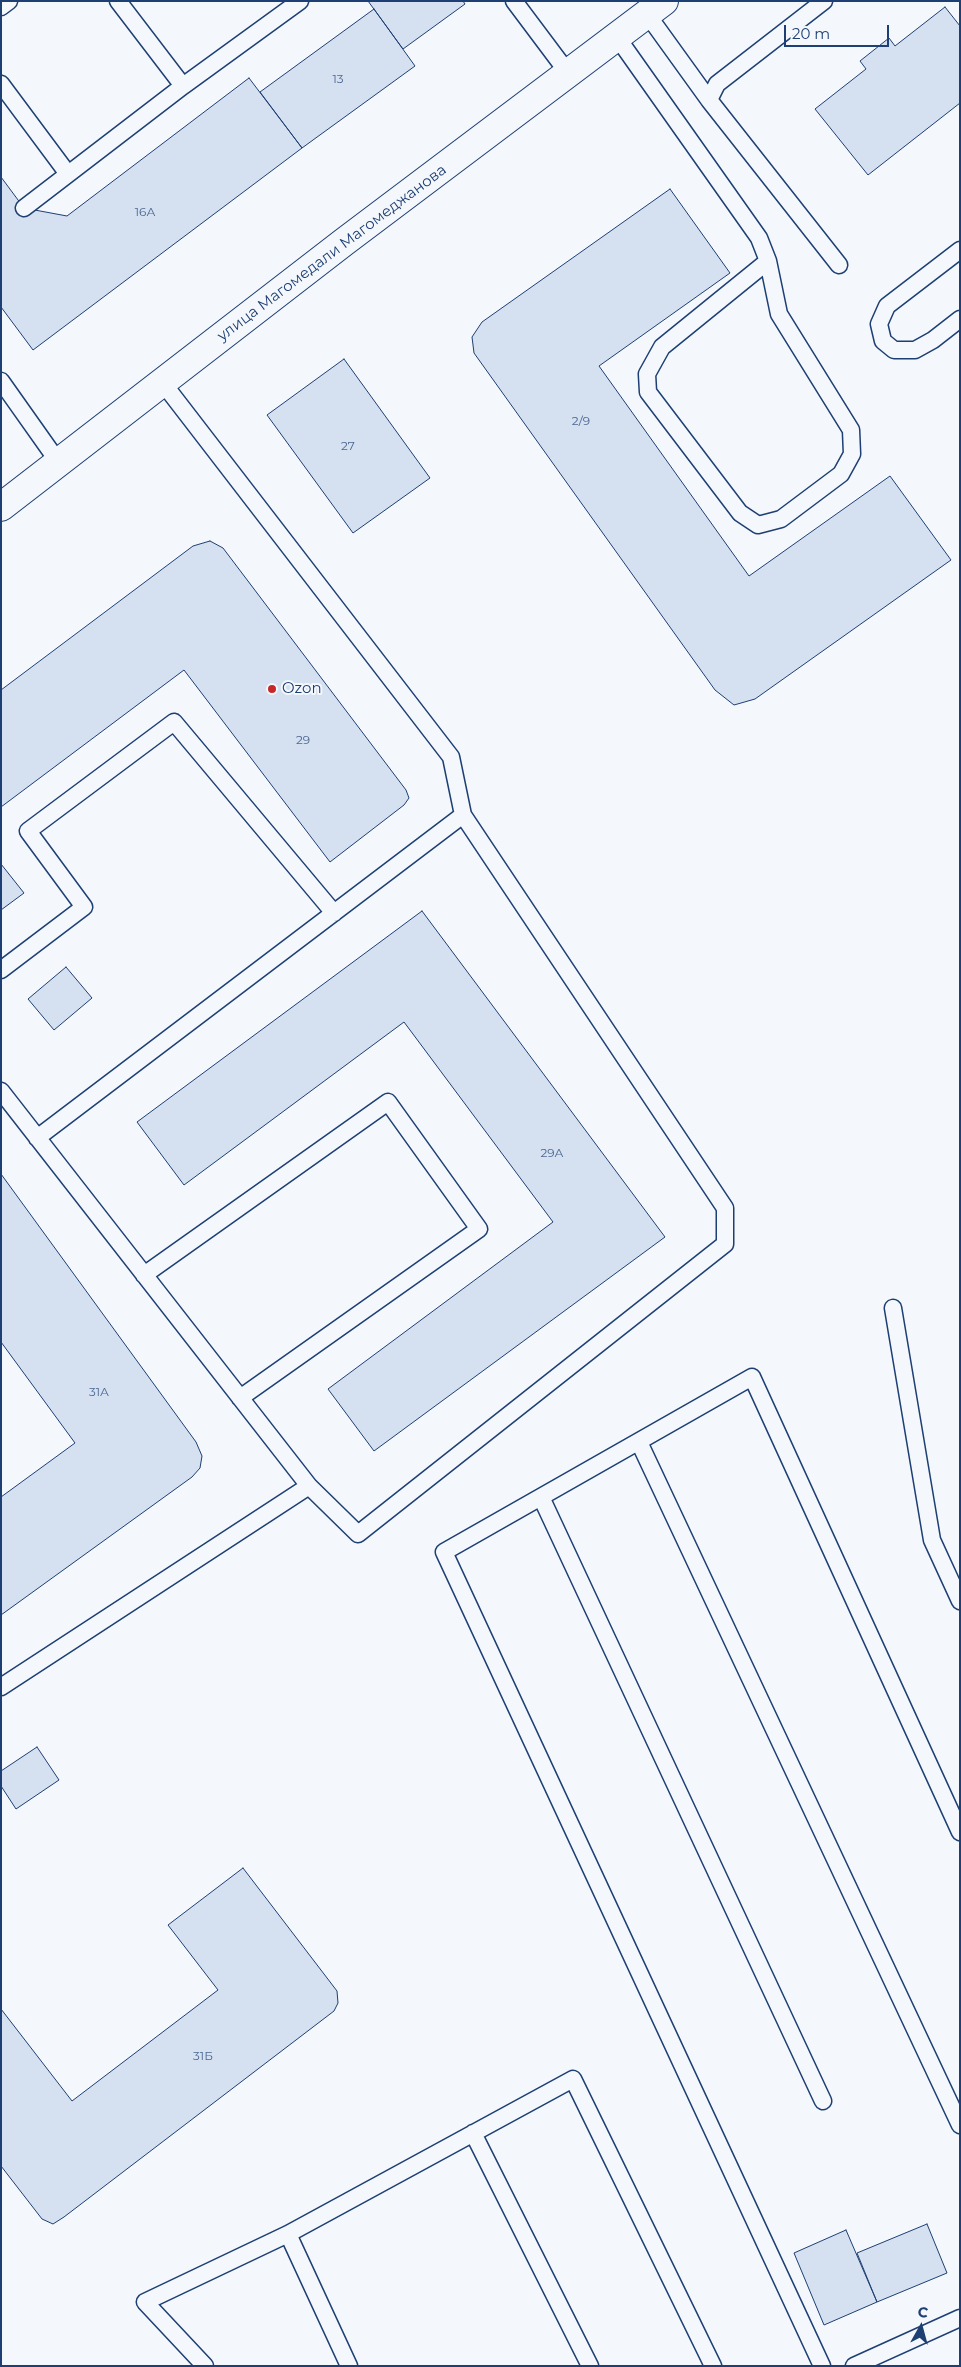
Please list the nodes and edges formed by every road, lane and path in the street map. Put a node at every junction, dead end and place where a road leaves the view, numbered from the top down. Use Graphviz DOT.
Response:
graph roads {
  1 [pos="8,1"];
  2 [pos="118,1"];
  3 [pos="300,1"];
  4 [pos="514,1"];
  5 [pos="824,1"];
  6 [pos="1,7"];
  7 [pos="656,8"];
  8 [pos="617,37"];
  9 [pos="568,73"];
  10 [pos="1,84"];
  11 [pos="183,86"];
  12 [pos="709,100"];
  13 [pos="68,174"];
  14 [pos="24,208"];
  15 [pos="960,250"];
  16 [pos="768,261"];
  17 [pos="839,265"];
  18 [pos="960,319"];
  19 [pos="1,381"];
  20 [pos="163,383"];
  21 [pos="58,463"];
  22 [pos="1,508"];
  23 [pos="464,815"];
  24 [pos="334,914"];
  25 [pos="1,970"];
  26 [pos="1,1091"];
  27 [pos="37,1138"];
  28 [pos="144,1275"];
  29 [pos="893,1308"];
  30 [pos="240,1398"];
  31 [pos="639,1442"];
  32 [pos="309,1486"];
  33 [pos="541,1497"];
  34 [pos="960,1601"];
  35 [pos="1,1687"];
  36 [pos="960,1832"];
  37 [pos="823,2101"];
  38 [pos="960,2125"];
  39 [pos="473,2133"];
  40 [pos="288,2234"];
  41 [pos="960,2318"];
  42 [pos="205,2366"];
  43 [pos="349,2366"];
  44 [pos="590,2366"];
  45 [pos="713,2366"];
  46 [pos="822,2366"];
  47 [pos="854,2366"];
  1 -- 6 [label="lane"];
  2 -- 11 [label="lane"];
  3 -- 11 [label="lane"];
  4 -- 9 [label="lane"];
  5 -- 12 [label="lane"];
  7 -- 8 [label="street, улица Магомедали Магомеджановa"];
  7 -- 12 [label="lane"];
  8 -- 9 [label="street, улица Магомедали Магомеджановa"];
  8 -- 16 [label="lane"];
  9 -- 20 [label="street, улица Магомедали Магомеджановa"];
  10 -- 13 [label="lane"];
  11 -- 13 [label="lane"];
  12 -- 17 [label="lane"];
  13 -- 14 [label="lane"];
  15 -- 18 [label="lane"];
  16 -- 16 [label="lane"];
  19 -- 21 [label="lane"];
  20 -- 21 [label="street, улица Магомедали Магомеджановa"];
  20 -- 23 [label="lane"];
  21 -- 22 [label="street, улица Магомедали Магомеджановa"];
  23 -- 24 [label="lane"];
  23 -- 32 [label="lane"];
  24 -- 25 [label="lane"];
  24 -- 27 [label="lane"];
  26 -- 27 [label="lane"];
  27 -- 28 [label="lane"];
  28 -- 30 [label="lane"];
  28 -- 30 [label="lane"];
  29 -- 34 [label="lane"];
  30 -- 32 [label="lane"];
  31 -- 33 [label="lane"];
  31 -- 36 [label="lane"];
  31 -- 38 [label="lane"];
  32 -- 35 [label="lane"];
  33 -- 37 [label="lane"];
  33 -- 46 [label="lane"];
  39 -- 40 [label="lane"];
  39 -- 44 [label="lane"];
  39 -- 45 [label="lane"];
  40 -- 42 [label="lane"];
  40 -- 43 [label="lane"];
  41 -- 47 [label="lane"];
}
